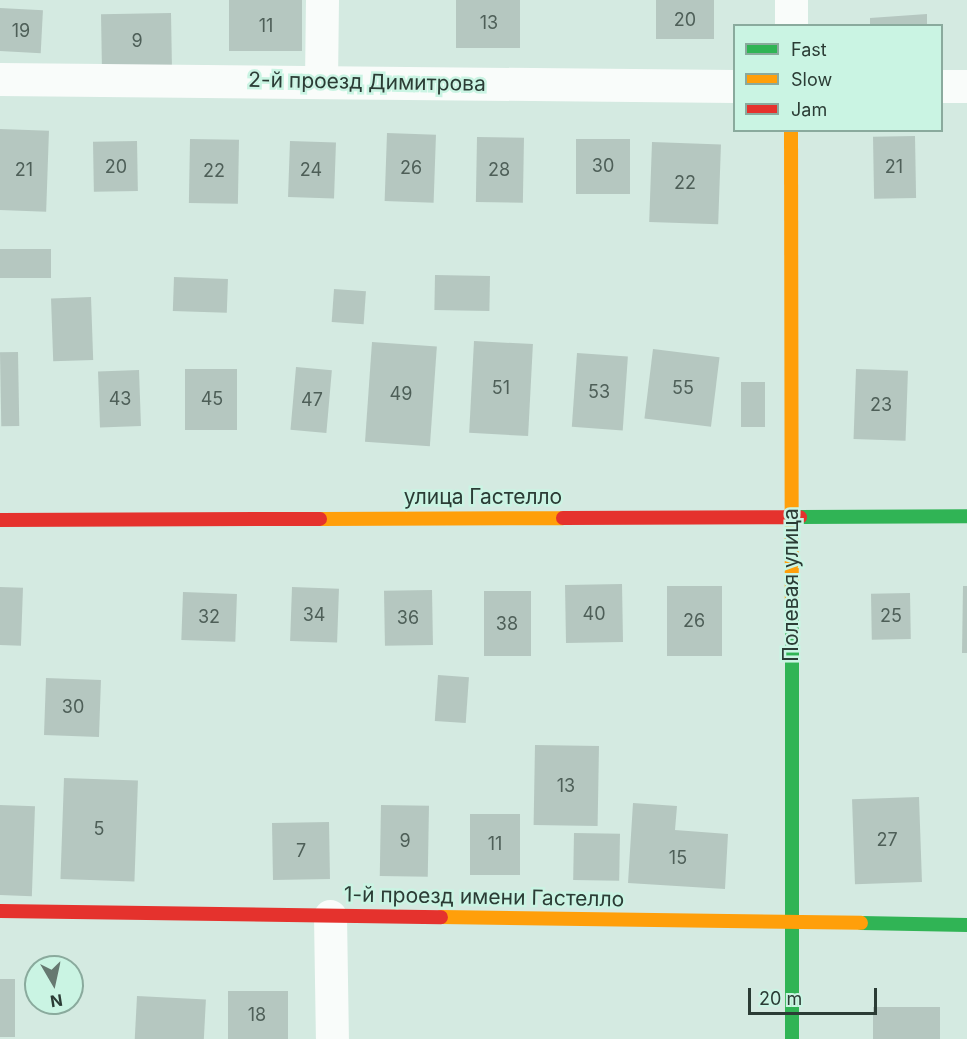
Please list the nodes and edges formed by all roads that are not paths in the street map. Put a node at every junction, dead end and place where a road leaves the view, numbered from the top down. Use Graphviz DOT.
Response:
graph roads {
  1 [pos="322,0"];
  2 [pos="791,0"];
  3 [pos="791,24"];
  4 [pos="0,79"];
  5 [pos="321,81"];
  6 [pos="733,86"];
  7 [pos="943,86"];
  8 [pos="967,86"];
  9 [pos="791,132"];
  10 [pos="967,516"];
  11 [pos="790,518"];
  12 [pos="0,520"];
  13 [pos="0,911"];
  14 [pos="330,916"];
  15 [pos="794,923"];
  16 [pos="967,925"];
  17 [pos="332,1039"];
  18 [pos="792,1039"];
  1 -- 5 [label="street"];
  2 -- 3 [label="street"];
  4 -- 5 [label="street, 2-й проезд Димитрова"];
  5 -- 6 [label="street, 2-й проезд Димитрова"];
  7 -- 8 [label="street"];
  9 -- 11 [label="street, Полевая улица"];
  10 -- 11 [label="street, улица Гастелло"];
  11 -- 12 [label="street, улица Гастелло"];
  11 -- 15 [label="street, Полевая улица"];
  13 -- 14 [label="street, 1-й проезд имени Гастелло"];
  14 -- 15 [label="street, 1-й проезд имени Гастелло"];
  14 -- 17 [label="street"];
  15 -- 16 [label="street, 1-й проезд имени Гастелло"];
  15 -- 18 [label="street, Полевая улица"];
}
